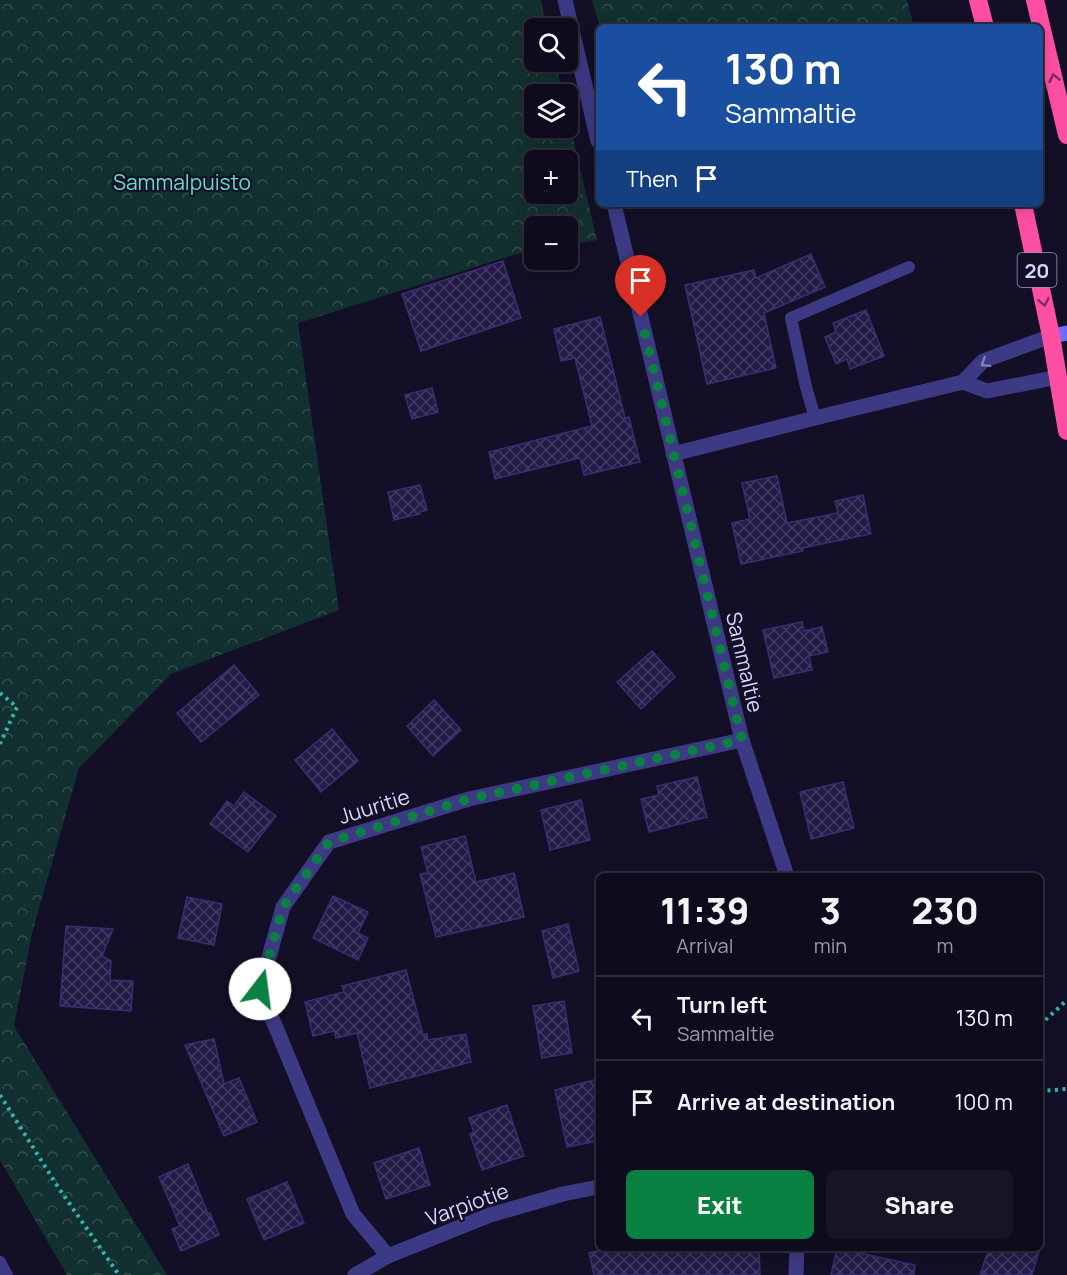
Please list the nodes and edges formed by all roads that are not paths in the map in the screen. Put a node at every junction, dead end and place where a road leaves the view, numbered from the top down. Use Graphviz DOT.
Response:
graph roads {
  1 [pos="565,0"];
  2 [pos="978,0"];
  3 [pos="1035,0"];
  4 [pos="984,24"];
  5 [pos="1041,24"];
  6 [pos="1043,34"];
  7 [pos="596,132"];
  8 [pos="1067,135"];
  9 [pos="615,207"];
  10 [pos="1024,207"];
  11 [pos="909,267"];
  12 [pos="1059,334"];
  13 [pos="1063,376"];
  14 [pos="963,382"];
  15 [pos="815,417"];
  16 [pos="1067,431"];
  17 [pos="673,453"];
  18 [pos="742,740"];
  19 [pos="786,873"];
  20 [pos="596,1187"];
  21 [pos="797,1251"];
  22 [pos="388,1256"];
  23 [pos="0,1262"];
  24 [pos="7,1275"];
  25 [pos="355,1275"];
  26 [pos="796,1275"];
  1 -- 7 [label="street"];
  2 -- 4 [label="highway"];
  5 -- 3 [label="highway, one-way"];
  8 -- 6 [label="highway, one-way"];
  9 -- 17 [label="street, Sammaltie"];
  10 -- 12 [label="highway, 20, one-way"];
  11 -- 15 [label="lane"];
  12 -- 13 [label="highway, 20"];
  12 -- 14 [label="street, one-way"];
  13 -- 14 [label="street"];
  13 -- 16 [label="highway, 20"];
  14 -- 15 [label="street"];
  15 -- 17 [label="street"];
  17 -- 18 [label="street, Sammaltie"];
  18 -- 19 [label="street, Sammaltie"];
  18 -- 22 [label="street, Juuritie"];
  20 -- 22 [label="street, Varpiotie"];
  21 -- 26 [label="street"];
  22 -- 25 [label="street, Varpiotie"];
  23 -- 24 [label="lane"];
}
